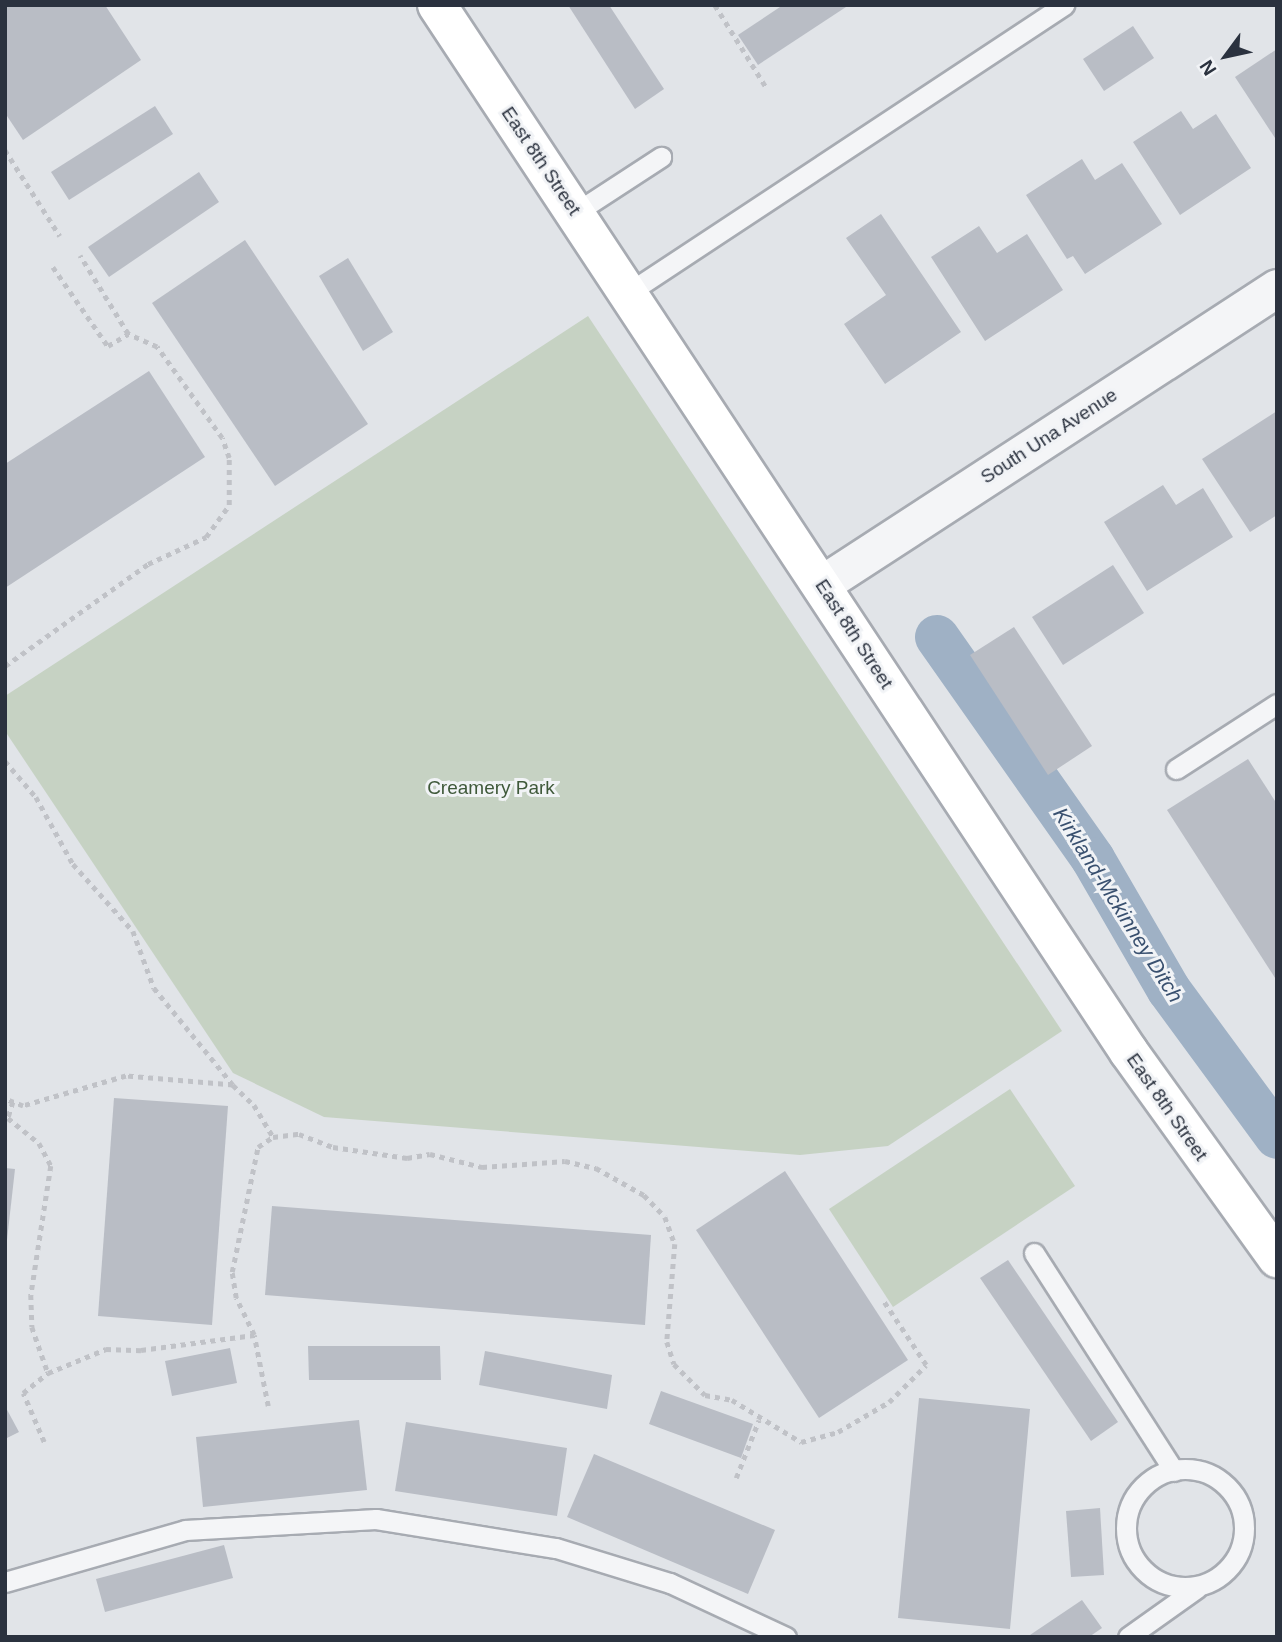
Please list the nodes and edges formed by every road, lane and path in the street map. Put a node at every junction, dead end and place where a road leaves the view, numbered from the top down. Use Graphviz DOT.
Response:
graph roads {
  1 [pos="437,5"];
  2 [pos="715,5"];
  3 [pos="1063,5"];
  4 [pos="766,87"];
  5 [pos="5,150"];
  6 [pos="661,156"];
  7 [pos="575,213"];
  8 [pos="60,236"];
  9 [pos="80,256"];
  10 [pos="54,267"];
  11 [pos="1277,288"];
  12 [pos="628,293"];
  13 [pos="128,334"];
  14 [pos="822,584"];
  15 [pos="5,666"];
  16 [pos="1276,708"];
  17 [pos="5,761"];
  18 [pos="1176,769"];
  19 [pos="233,1085"];
  20 [pos="5,1099"];
  21 [pos="13,1102"];
  22 [pos="7,1117"];
  23 [pos="273,1137"];
  24 [pos="1034,1253"];
  25 [pos="1277,1258"];
  26 [pos="882,1299"];
  27 [pos="254,1335"];
  28 [pos="48,1373"];
  29 [pos="268,1406"];
  30 [pos="759,1420"];
  31 [pos="44,1443"];
  32 [pos="1174,1471"];
  33 [pos="736,1478"];
  34 [pos="5,1582"];
  35 [pos="1198,1587"];
  36 [pos="786,1637"];
  37 [pos="1128,1637"];
  1 -- 7 [label="street, East 8th Street"];
  2 -- 4 [label="path"];
  3 -- 12 [label="lane"];
  5 -- 8 [label="path"];
  6 -- 7 [label="lane"];
  7 -- 12 [label="street, East 8th Street"];
  9 -- 13 [label="path"];
  10 -- 13 [label="path"];
  11 -- 14 [label="street, South Una Avenue"];
  12 -- 14 [label="street, East 8th Street"];
  13 -- 15 [label="path"];
  14 -- 25 [label="street, East 8th Street"];
  16 -- 18 [label="lane"];
  17 -- 19 [label="path"];
  19 -- 21 [label="path"];
  19 -- 23 [label="path"];
  20 -- 21 [label="path"];
  21 -- 22 [label="path"];
  22 -- 28 [label="path"];
  23 -- 27 [label="path"];
  23 -- 30 [label="path"];
  24 -- 32 [label="lane"];
  26 -- 30 [label="path"];
  27 -- 28 [label="path"];
  27 -- 29 [label="path"];
  28 -- 31 [label="path"];
  30 -- 33 [label="path"];
  32 -- 35 [label="lane"];
  32 -- 35 [label="lane"];
  34 -- 36 [label="lane"];
  35 -- 37 [label="lane"];
}
